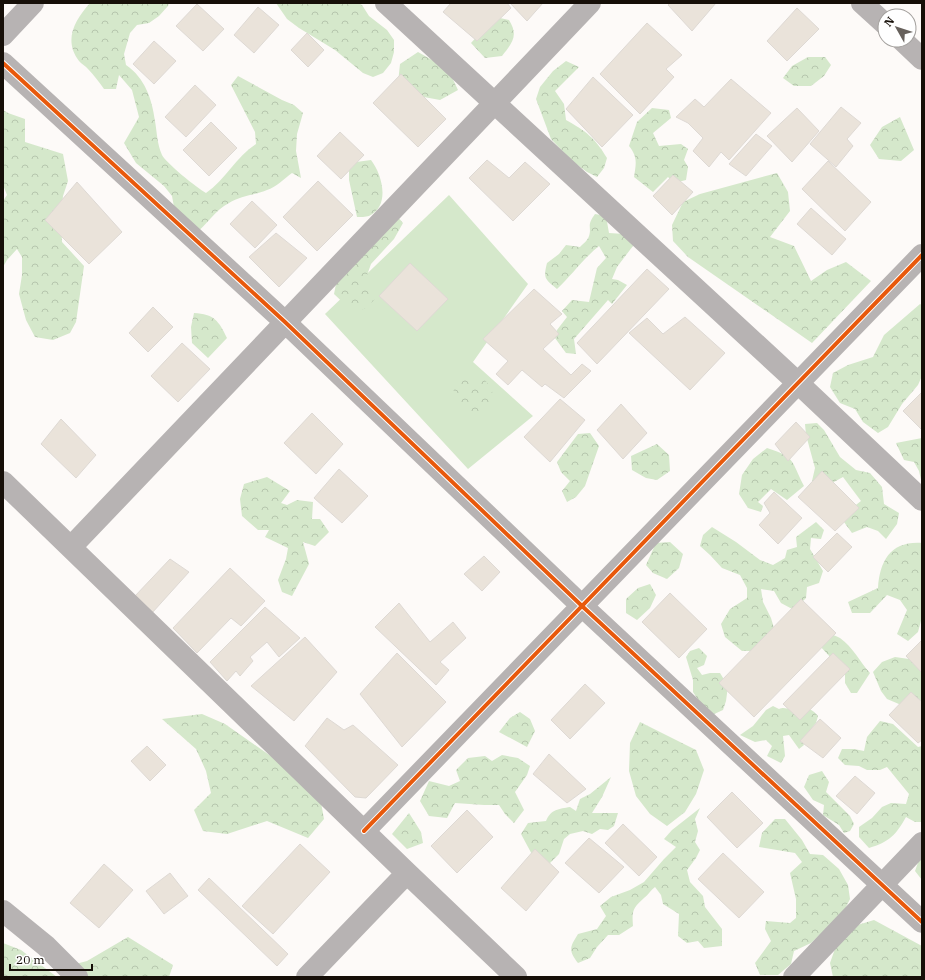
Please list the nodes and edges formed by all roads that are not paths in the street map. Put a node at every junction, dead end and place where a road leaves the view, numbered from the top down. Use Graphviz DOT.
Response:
graph roads {
  1 [pos="33,3"];
  2 [pos="386,3"];
  3 [pos="590,3"];
  4 [pos="862,3"];
  5 [pos="877,17"];
  6 [pos="3,35"];
  7 [pos="910,48"];
  8 [pos="922,59"];
  9 [pos="3,63"];
  10 [pos="494,104"];
  11 [pos="922,255"];
  12 [pos="285,322"];
  13 [pos="798,383"];
  14 [pos="3,482"];
  15 [pos="922,500"];
  16 [pos="71,547"];
  17 [pos="582,606"];
  18 [pos="364,831"];
  19 [pos="922,843"];
  20 [pos="406,873"];
  21 [pos="883,885"];
  22 [pos="3,911"];
  23 [pos="922,922"];
  24 [pos="77,977"];
  25 [pos="307,977"];
  26 [pos="516,977"];
  27 [pos="794,977"];
  1 -- 6 [label="street"];
  2 -- 10 [label="street"];
  3 -- 10 [label="street"];
  4 -- 5 [label="street"];
  7 -- 8 [label="street"];
  9 -- 12 [label="street"];
  10 -- 12 [label="street"];
  10 -- 13 [label="street"];
  11 -- 13 [label="street"];
  12 -- 16 [label="street"];
  12 -- 17 [label="street"];
  13 -- 15 [label="street"];
  13 -- 17 [label="street"];
  14 -- 16 [label="street"];
  16 -- 18 [label="street"];
  17 -- 18 [label="street"];
  17 -- 21 [label="street"];
  18 -- 20 [label="street"];
  19 -- 21 [label="street"];
  20 -- 25 [label="street"];
  20 -- 26 [label="street"];
  21 -- 23 [label="street"];
  21 -- 27 [label="street"];
  22 -- 24 [label="street"];
}
